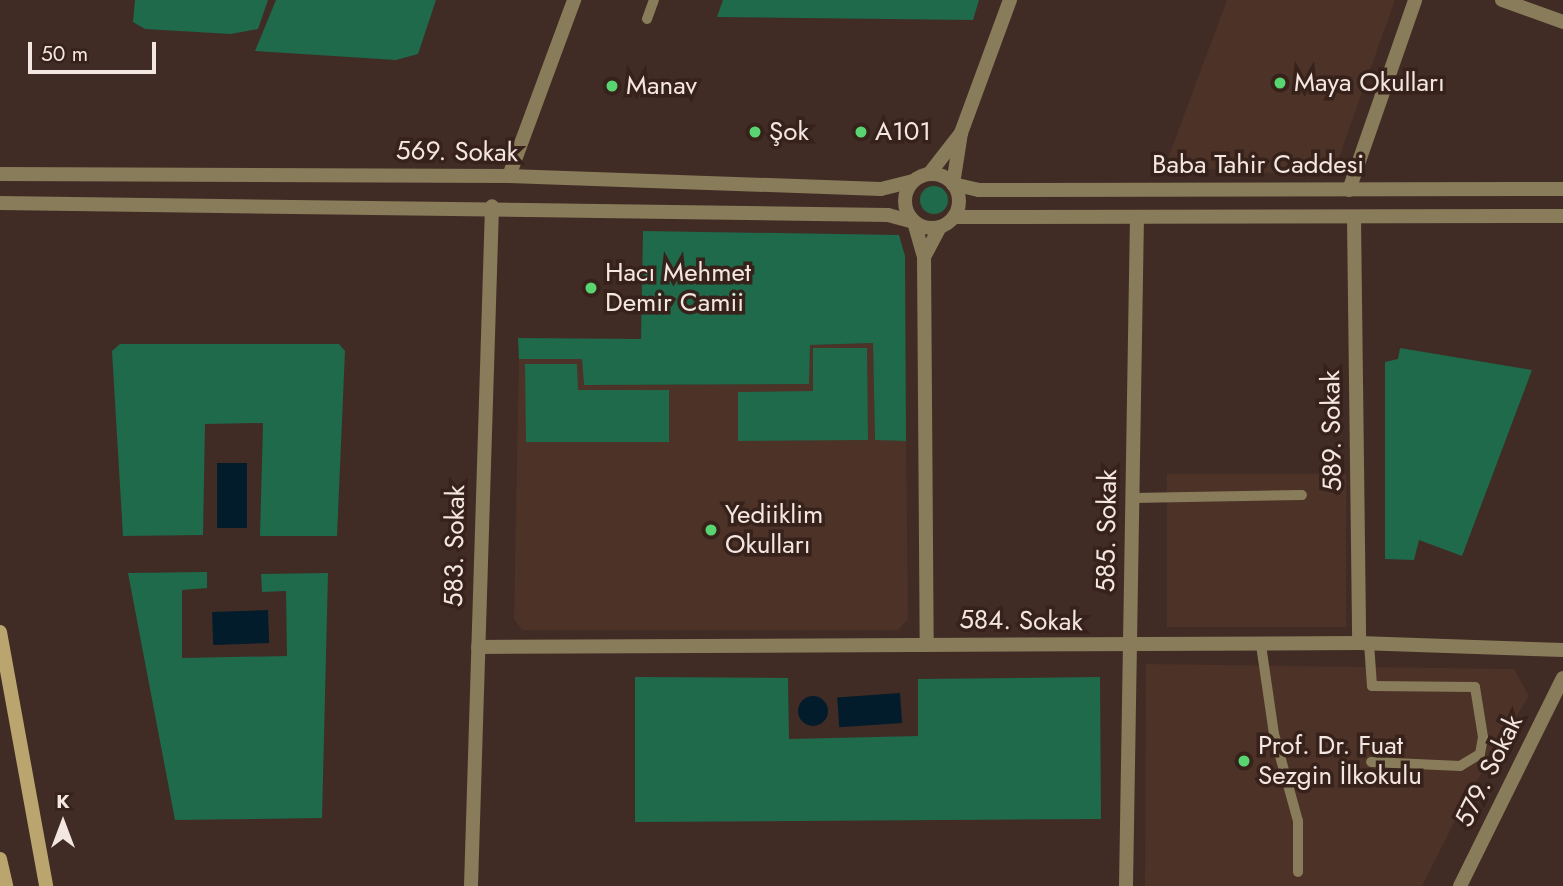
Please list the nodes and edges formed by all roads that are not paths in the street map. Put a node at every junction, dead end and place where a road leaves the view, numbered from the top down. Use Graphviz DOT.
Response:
graph roads {
  1 [pos="574,0"];
  2 [pos="654,0"];
  3 [pos="1010,0"];
  4 [pos="1415,0"];
  5 [pos="1502,0"];
  6 [pos="647,19"];
  7 [pos="1563,22"];
  8 [pos="961,132"];
  9 [pos="0,174"];
  10 [pos="929,174"];
  11 [pos="509,176"];
  12 [pos="913,181"];
  13 [pos="953,184"];
  14 [pos="1563,189"];
  15 [pos="1349,190"];
  16 [pos="0,204"];
  17 [pos="492,206"];
  18 [pos="1563,216"];
  19 [pos="954,217"];
  20 [pos="1137,218"];
  21 [pos="1354,218"];
  22 [pos="914,222"];
  23 [pos="940,227"];
  24 [pos="924,257"];
  25 [pos="1302,495"];
  26 [pos="1132,498"];
  27 [pos="0,632"];
  28 [pos="1364,643"];
  29 [pos="927,645"];
  30 [pos="1261,645"];
  31 [pos="478,647"];
  32 [pos="1130,647"];
  33 [pos="1563,650"];
  34 [pos="1563,678"];
  35 [pos="1371,762"];
  36 [pos="0,859"];
  37 [pos="1298,872"];
  38 [pos="6,886"];
  39 [pos="46,886"];
  40 [pos="471,886"];
  41 [pos="1126,886"];
  42 [pos="1460,886"];
  1 -- 11 [label="street"];
  2 -- 6 [label="lane"];
  3 -- 8 [label="street"];
  4 -- 15 [label="street"];
  5 -- 7 [label="street"];
  8 -- 10 [label="street"];
  8 -- 13 [label="street"];
  9 -- 11 [label="street, 569. Sokak"];
  10 -- 12 [label="street"];
  10 -- 13 [label="street"];
  11 -- 12 [label="street, 569. Sokak"];
  12 -- 22 [label="street"];
  13 -- 15 [label="street, Baba Tahir Caddesi"];
  13 -- 19 [label="street"];
  14 -- 15 [label="street, Baba Tahir Caddesi"];
  16 -- 17 [label="street"];
  17 -- 22 [label="street"];
  17 -- 31 [label="street, 583. Sokak"];
  18 -- 21 [label="street, Baba Tahir Caddesi"];
  19 -- 20 [label="street, Baba Tahir Caddesi"];
  19 -- 23 [label="street"];
  20 -- 21 [label="street, Baba Tahir Caddesi"];
  20 -- 26 [label="street, 585. Sokak"];
  21 -- 28 [label="street, 589. Sokak"];
  22 -- 23 [label="street"];
  22 -- 24 [label="street"];
  23 -- 24 [label="street"];
  24 -- 29 [label="street"];
  25 -- 26 [label="lane"];
  26 -- 32 [label="street, 585. Sokak"];
  27 -- 39 [label="main road"];
  28 -- 30 [label="street, 584. Sokak"];
  28 -- 33 [label="street, 584. Sokak"];
  28 -- 35 [label="lane"];
  29 -- 31 [label="street, 584. Sokak"];
  29 -- 32 [label="street, 584. Sokak"];
  30 -- 32 [label="street, 584. Sokak"];
  30 -- 37 [label="lane"];
  31 -- 40 [label="street, 583. Sokak"];
  32 -- 41 [label="street, 585. Sokak"];
  34 -- 42 [label="street, 579. Sokak"];
  36 -- 38 [label="main road"];
}
